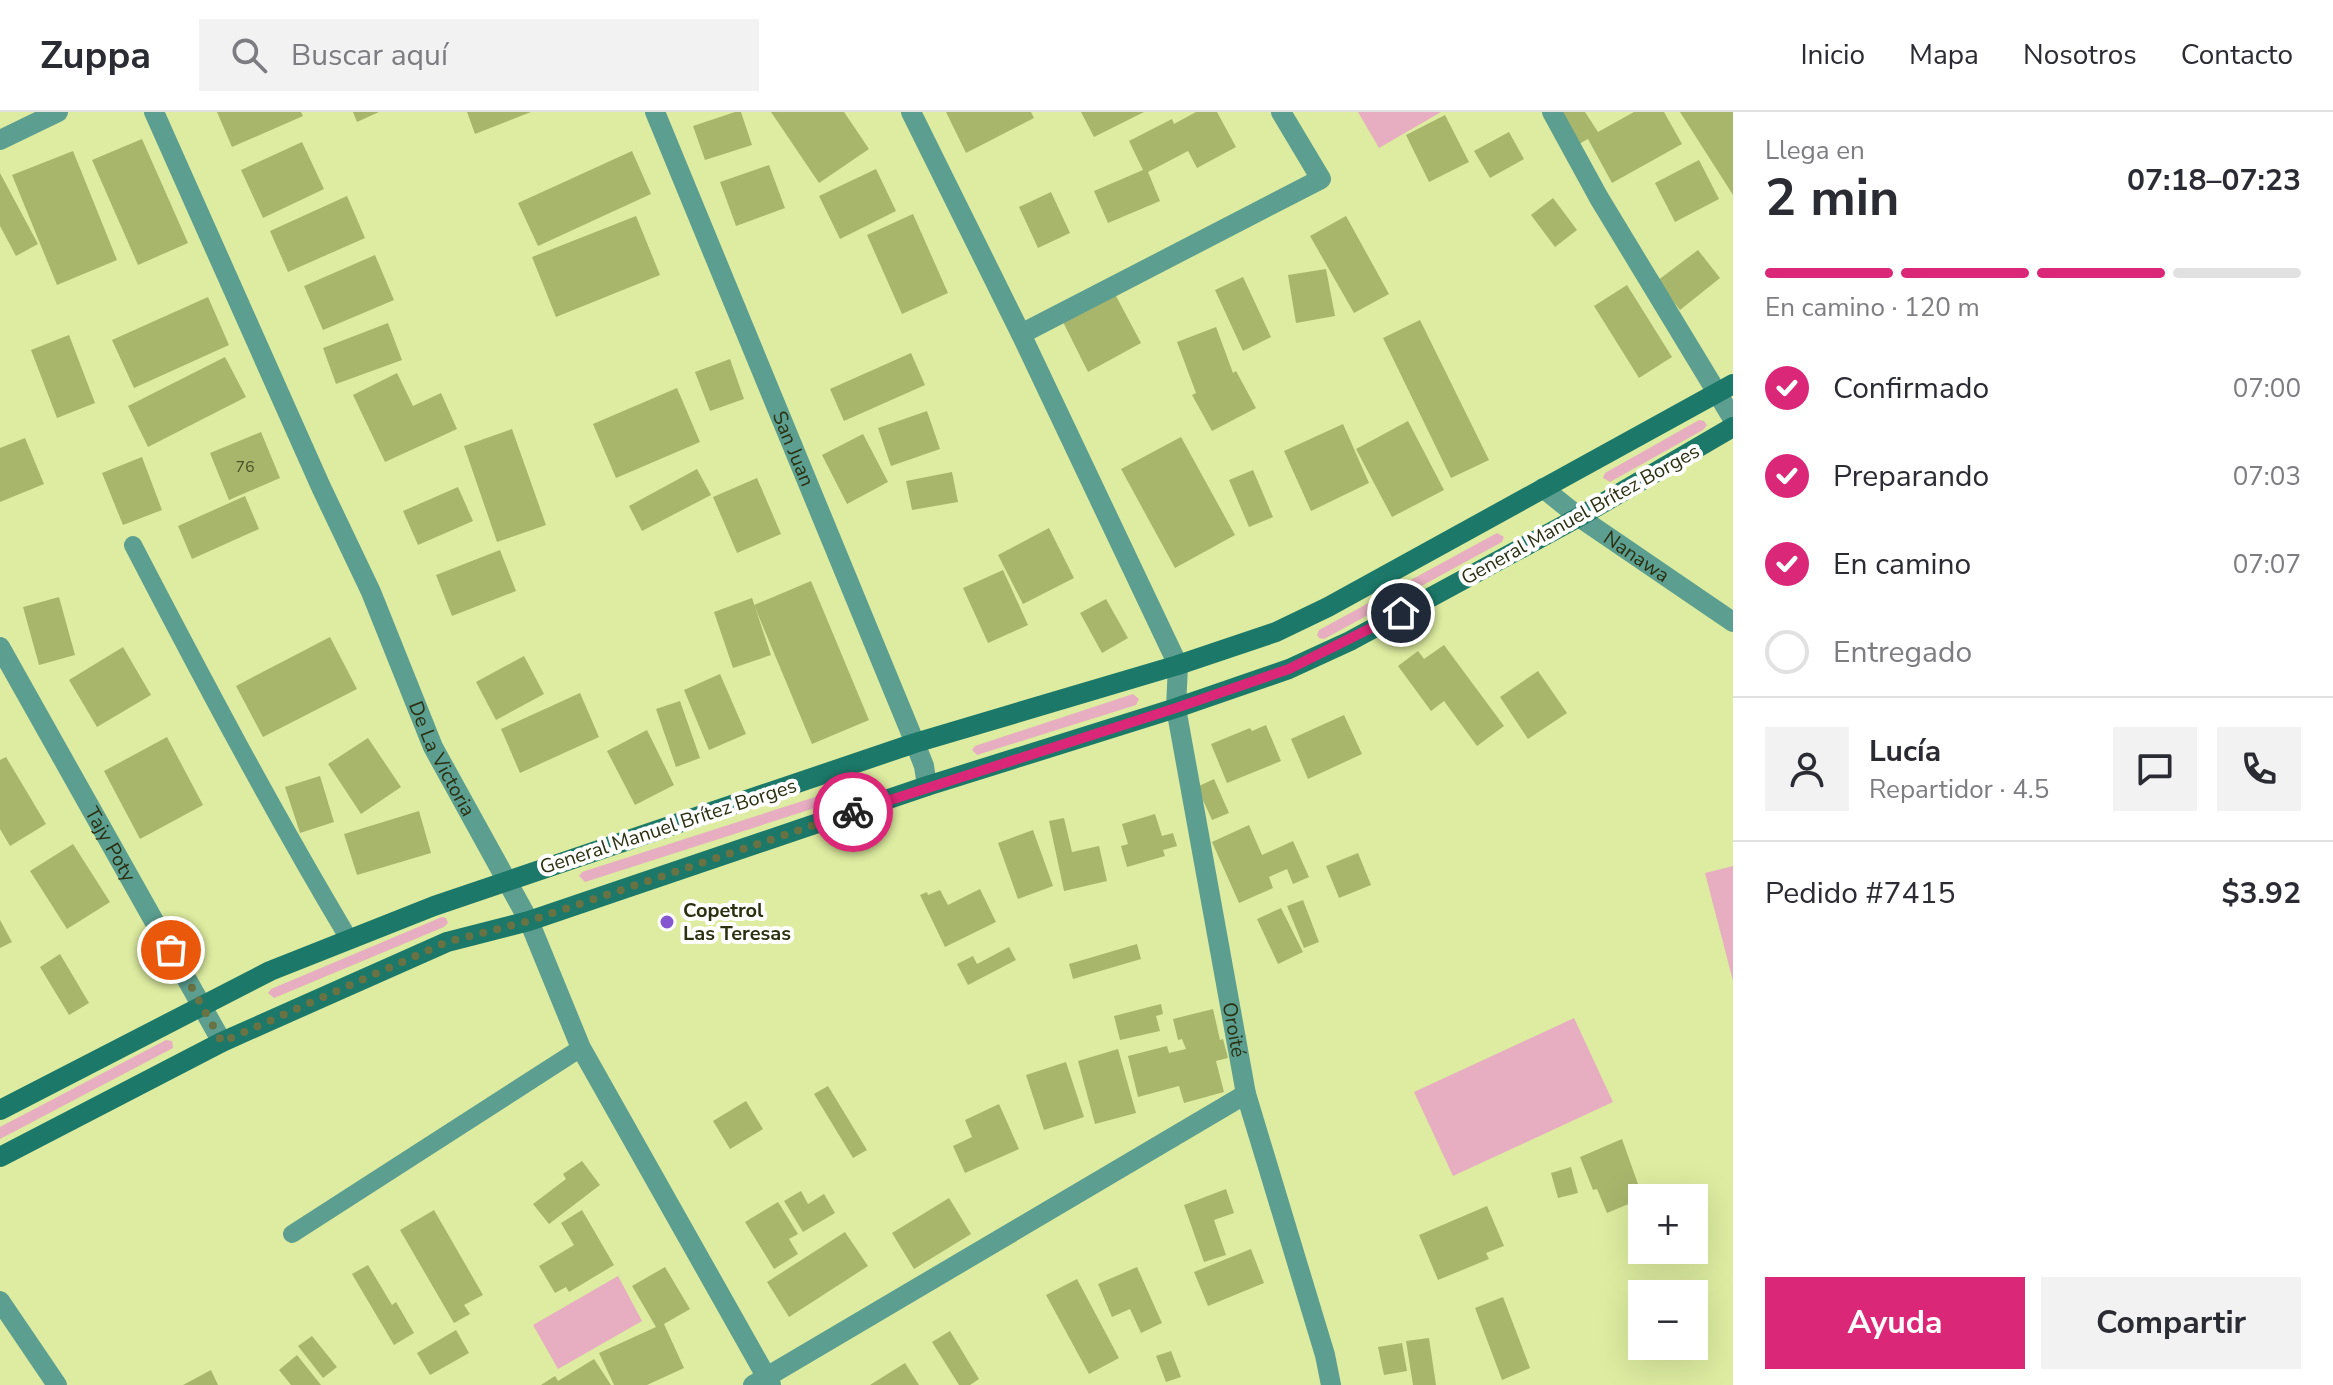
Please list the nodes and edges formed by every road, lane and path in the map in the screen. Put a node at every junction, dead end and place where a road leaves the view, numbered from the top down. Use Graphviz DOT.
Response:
graph roads {
  1 [pos="58,112"];
  2 [pos="154,112"];
  3 [pos="655,112"];
  4 [pos="911,112"];
  5 [pos="1281,112"];
  6 [pos="1552,112"];
  7 [pos="0,140"];
  8 [pos="1021,334"];
  9 [pos="1725,388"];
  10 [pos="1733,419"];
  11 [pos="1733,427"];
  12 [pos="1543,488"];
  13 [pos="1579,517"];
  14 [pos="133,545"];
  15 [pos="1733,622"];
  16 [pos="0,647"];
  17 [pos="1178,665"];
  18 [pos="1176,708"];
  19 [pos="915,743"];
  20 [pos="927,786"];
  21 [pos="506,880"];
  22 [pos="529,921"];
  23 [pos="349,939"];
  24 [pos="202,1005"];
  25 [pos="222,1042"];
  26 [pos="581,1048"];
  27 [pos="1246,1094"];
  28 [pos="0,1110"];
  29 [pos="0,1157"];
  30 [pos="292,1234"];
  31 [pos="0,1301"];
  32 [pos="764,1382"];
  33 [pos="57,1385"];
  34 [pos="1331,1385"];
  1 -- 7 [label="street"];
  2 -- 21 [label="street, De La Victoria"];
  3 -- 19 [label="street, San Juan"];
  4 -- 8 [label="street"];
  5 -- 8 [label="street"];
  6 -- 9 [label="street"];
  8 -- 17 [label="street"];
  9 -- 10 [label="street"];
  9 -- 12 [label="main road, General Manuel Brítez Borges"];
  11 -- 13 [label="main road, General Manuel Brítez Borges"];
  12 -- 13 [label="street, Nanawa"];
  12 -- 17 [label="main road, General Manuel Brítez Borges"];
  13 -- 15 [label="street, Nanawa"];
  13 -- 18 [label="main road, General Manuel Brítez Borges"];
  14 -- 23 [label="lane"];
  16 -- 24 [label="street, Tajy Poty"];
  17 -- 18 [label="street, Oroité"];
  17 -- 19 [label="main road, General Manuel Brítez Borges"];
  18 -- 20 [label="main road, General Manuel Brítez Borges"];
  18 -- 27 [label="street, Oroité"];
  19 -- 20 [label="street, San Juan"];
  19 -- 21 [label="main road, General Manuel Brítez Borges"];
  20 -- 22 [label="main road, General Manuel Brítez Borges"];
  21 -- 22 [label="street, De La Victoria"];
  21 -- 23 [label="main road, General Manuel Brítez Borges"];
  22 -- 25 [label="main road, General Manuel Brítez Borges"];
  22 -- 26 [label="street, De La Victoria"];
  23 -- 24 [label="main road, General Manuel Brítez Borges"];
  24 -- 25 [label="street, Tajy Poty"];
  24 -- 28 [label="main road, General Manuel Brítez Borges"];
  25 -- 29 [label="main road, General Manuel Brítez Borges"];
  26 -- 30 [label="lane"];
  26 -- 32 [label="street, De La Victoria"];
  27 -- 32 [label="street"];
  27 -- 34 [label="street, Oroité"];
  31 -- 33 [label="street"];
}
